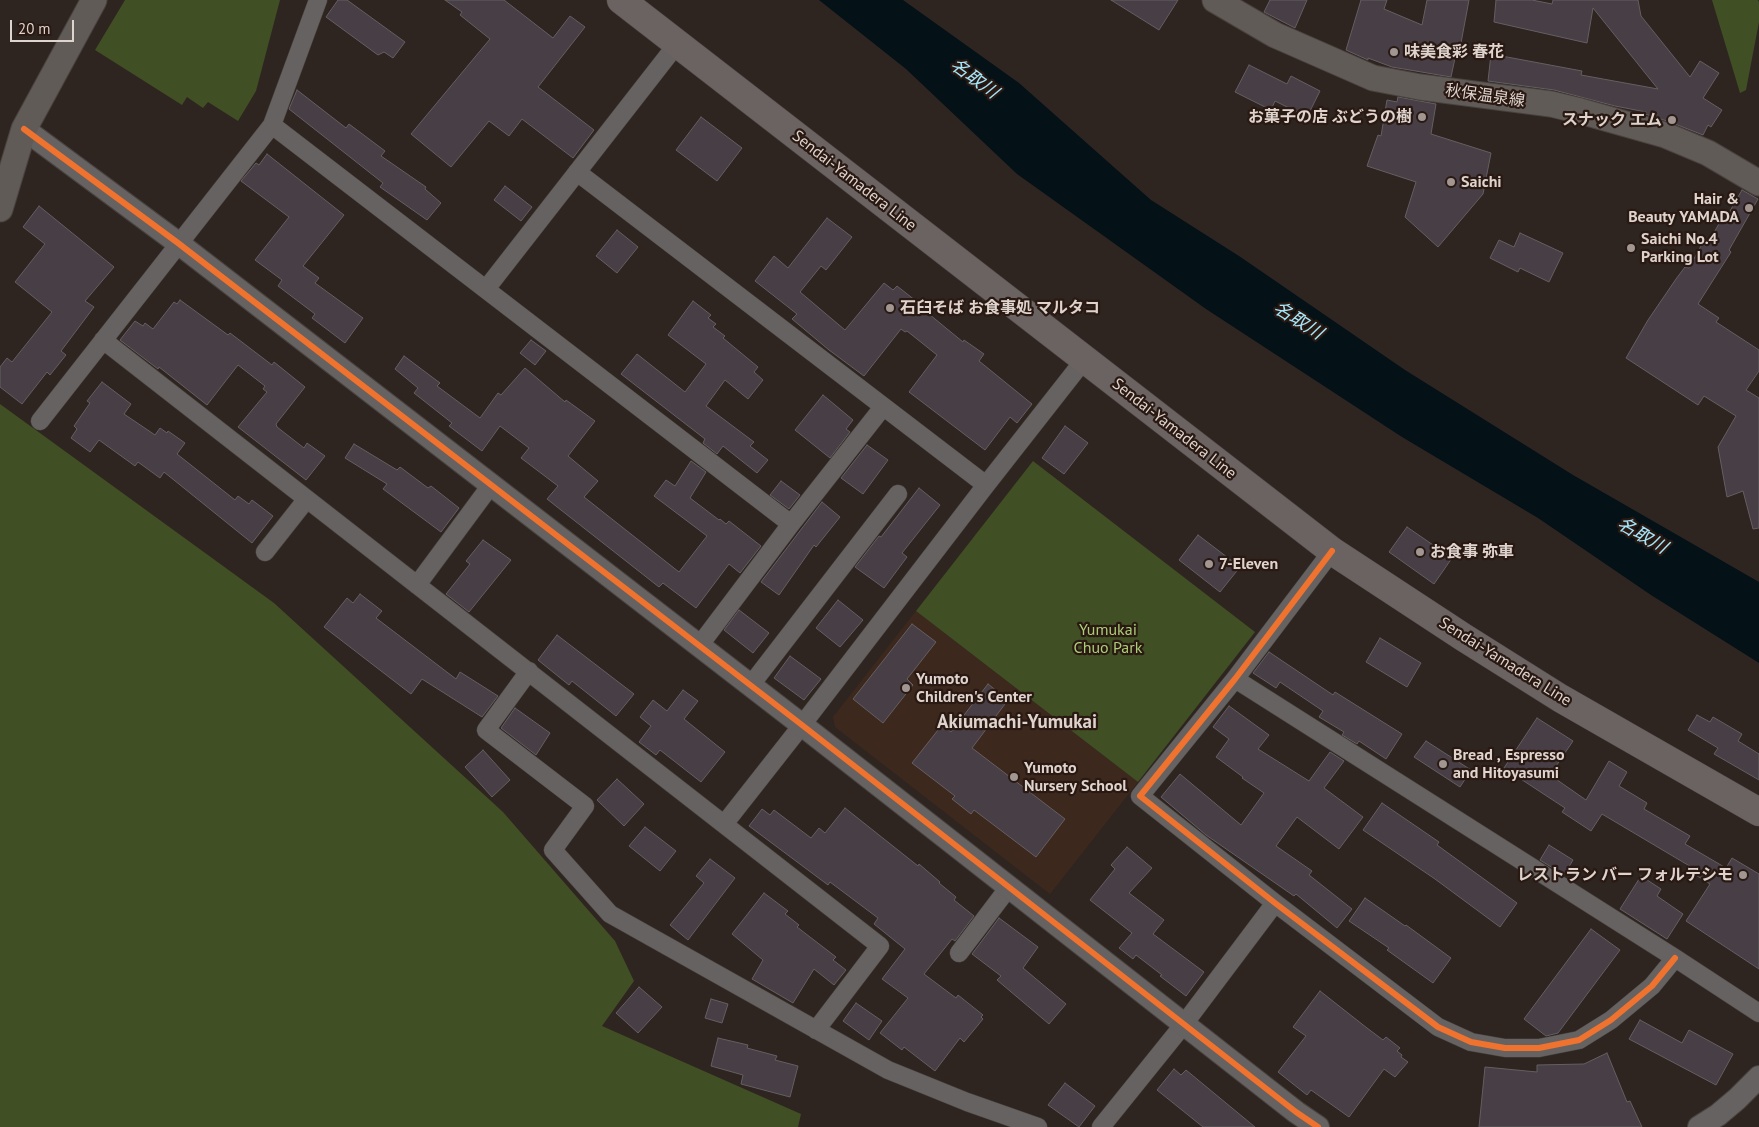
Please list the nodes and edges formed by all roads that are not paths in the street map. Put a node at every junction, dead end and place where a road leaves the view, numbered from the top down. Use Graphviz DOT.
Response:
graph roads {
  1 [pos="94,0"];
  2 [pos="318,0"];
  3 [pos="621,0"];
  4 [pos="1215,0"];
  5 [pos="677,44"];
  6 [pos="272,125"];
  7 [pos="24,129"];
  8 [pos="578,172"];
  9 [pos="1759,182"];
  10 [pos="0,209"];
  11 [pos="178,244"];
  12 [pos="486,289"];
  13 [pos="103,340"];
  14 [pos="1084,360"];
  15 [pos="883,407"];
  16 [pos="40,421"];
  17 [pos="491,484"];
  18 [pos="986,485"];
  19 [pos="898,494"];
  20 [pos="306,500"];
  21 [pos="791,524"];
  22 [pos="1332,550"];
  23 [pos="264,552"];
  24 [pos="417,585"];
  25 [pos="699,646"];
  26 [pos="530,671"];
  27 [pos="1235,679"];
  28 [pos="750,686"];
  29 [pos="802,725"];
  30 [pos="1759,812"];
  31 [pos="725,823"];
  32 [pos="1009,887"];
  33 [pos="1275,904"];
  34 [pos="959,953"];
  35 [pos="1675,958"];
  36 [pos="1759,1014"];
  37 [pos="1184,1024"];
  38 [pos="816,1030"];
  39 [pos="1759,1077"];
  40 [pos="1038,1127"];
  41 [pos="1101,1127"];
  42 [pos="1318,1127"];
  43 [pos="1699,1127"];
  1 -- 7 [label="main road"];
  2 -- 6 [label="street"];
  3 -- 5 [label="main road, Sendai-Yamadera Line"];
  4 -- 9 [label="main road, 秋保温泉線"];
  5 -- 8 [label="street"];
  5 -- 14 [label="main road, Sendai-Yamadera Line"];
  6 -- 11 [label="street"];
  6 -- 12 [label="street"];
  7 -- 10 [label="main road"];
  7 -- 11 [label="street"];
  8 -- 12 [label="street"];
  8 -- 15 [label="street"];
  11 -- 13 [label="street"];
  11 -- 17 [label="street"];
  12 -- 21 [label="street"];
  13 -- 16 [label="street"];
  13 -- 20 [label="street"];
  14 -- 18 [label="street"];
  14 -- 22 [label="main road, Sendai-Yamadera Line"];
  15 -- 18 [label="street"];
  15 -- 21 [label="street"];
  17 -- 24 [label="street"];
  17 -- 25 [label="street"];
  18 -- 29 [label="street"];
  19 -- 28 [label="street"];
  20 -- 23 [label="street"];
  20 -- 24 [label="street"];
  21 -- 25 [label="street"];
  22 -- 27 [label="street"];
  22 -- 30 [label="main road, Sendai-Yamadera Line"];
  24 -- 26 [label="street"];
  25 -- 28 [label="street"];
  26 -- 31 [label="street"];
  26 -- 38 [label="street"];
  27 -- 33 [label="street"];
  27 -- 35 [label="street"];
  28 -- 29 [label="street"];
  29 -- 31 [label="street"];
  29 -- 32 [label="street"];
  31 -- 38 [label="street"];
  32 -- 34 [label="street"];
  32 -- 37 [label="street"];
  33 -- 35 [label="street"];
  33 -- 37 [label="street"];
  35 -- 36 [label="street"];
  37 -- 41 [label="street"];
  37 -- 42 [label="street"];
  38 -- 40 [label="street"];
  39 -- 43 [label="street"];
}
